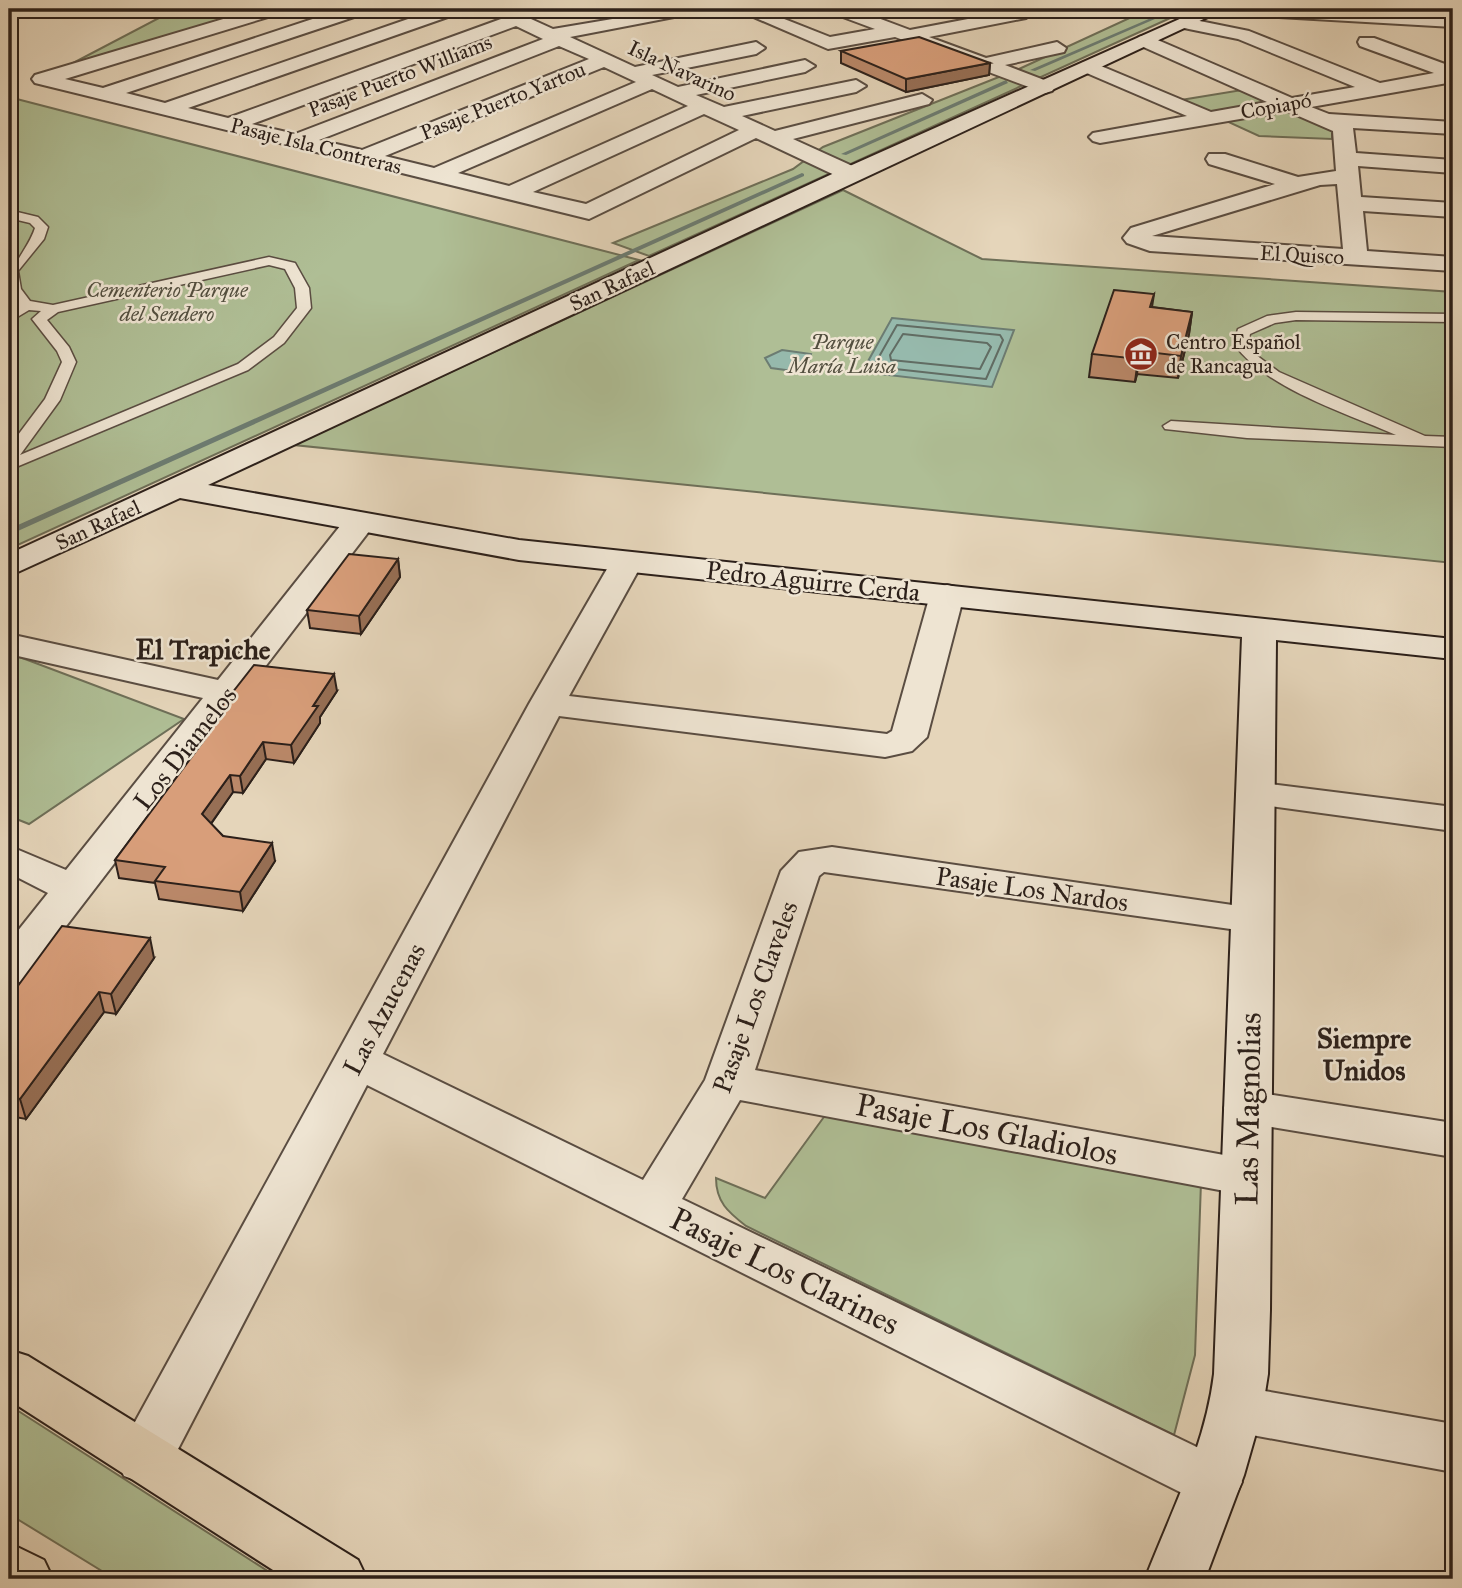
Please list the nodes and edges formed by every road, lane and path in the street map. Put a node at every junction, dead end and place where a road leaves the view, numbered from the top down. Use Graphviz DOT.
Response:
graph roads {
  1 [pos="219,9"];
  2 [pos="275,9"];
  3 [pos="360,9"];
  4 [pos="453,9"];
  5 [pos="495,9"];
  6 [pos="744,9"];
  7 [pos="838,9"];
  8 [pos="1216,9"];
  9 [pos="1224,9"];
  10 [pos="550,11"];
  11 [pos="900,11"];
  12 [pos="668,13"];
  13 [pos="1020,14"];
  14 [pos="253,16"];
  15 [pos="515,18"];
  16 [pos="863,18"];
  17 [pos="1453,22"];
  18 [pos="1185,23"];
  19 [pos="905,33"];
  20 [pos="1243,35"];
  21 [pos="554,37"];
  22 [pos="1298,38"];
  23 [pos="1146,41"];
  24 [pos="1429,46"];
  25 [pos="756,48"];
  26 [pos="1057,48"];
  27 [pos="604,54"];
  28 [pos="986,64"];
  29 [pos="805,66"];
  30 [pos="1089,67"];
  31 [pos="632,73"];
  32 [pos="1453,75"];
  33 [pos="652,82"];
  34 [pos="856,86"];
  35 [pos="1045,87"];
  36 [pos="1378,89"];
  37 [pos="676,93"];
  38 [pos="104,94"];
  39 [pos="922,100"];
  40 [pos="1292,104"];
  41 [pos="166,109"];
  42 [pos="713,110"];
  43 [pos="1209,118"];
  44 [pos="1330,120"];
  45 [pos="229,125"];
  46 [pos="1453,128"];
  47 [pos="764,134"];
  48 [pos="1100,137"];
  49 [pos="297,141"];
  50 [pos="364,157"];
  51 [pos="1217,159"];
  52 [pos="1453,166"];
  53 [pos="1348,168"];
  54 [pos="850,174"];
  55 [pos="436,175"];
  56 [pos="1298,184"];
  57 [pos="512,193"];
  58 [pos="1352,203"];
  59 [pos="1453,210"];
  60 [pos="9,214"];
  61 [pos="1356,258"];
  62 [pos="1453,264"];
  63 [pos="26,305"];
  64 [pos="53,309"];
  65 [pos="1453,317"];
  66 [pos="9,318"];
  67 [pos="39,319"];
  68 [pos="1171,426"];
  69 [pos="1421,440"];
  70 [pos="1453,442"];
  71 [pos="9,458"];
  72 [pos="9,464"];
  73 [pos="177,488"];
  74 [pos="359,523"];
  75 [pos="628,562"];
  76 [pos="9,566"];
  77 [pos="947,595"];
  78 [pos="1259,628"];
  79 [pos="9,644"];
  80 [pos="1453,649"];
  81 [pos="228,693"];
  82 [pos="547,704"];
  83 [pos="1255,794"];
  84 [pos="1453,819"];
  85 [pos="9,858"];
  86 [pos="813,861"];
  87 [pos="74,889"];
  88 [pos="1252,919"];
  89 [pos="9,971"];
  90 [pos="356,1061"];
  91 [pos="729,1081"];
  92 [pos="1247,1108"];
  93 [pos="1453,1140"];
  94 [pos="1246,1177"];
  95 [pos="653,1206"];
  96 [pos="9,1372"];
  97 [pos="1236,1409"];
  98 [pos="1453,1448"];
  99 [pos="144,1459"];
  100 [pos="1214,1482"];
  101 [pos="9,1570"];
  102 [pos="23,1579"];
  103 [pos="337,1579"];
  104 [pos="1175,1579"];
  1 -- 14 [label="street"];
  2 -- 14 [label="street"];
  3 -- 38 [label="street"];
  4 -- 41 [label="street"];
  5 -- 15 [label="street, Isla Navarino"];
  6 -- 19 [label="street"];
  7 -- 16 [label="street"];
  8 -- 18 [label="street, San Rafael"];
  9 -- 17 [label="street"];
  10 -- 15 [label="street"];
  11 -- 16 [label="street"];
  12 -- 21 [label="street, Pasaje Puerto Williams"];
  13 -- 19 [label="street"];
  14 -- 38 [label="street, Pasaje Isla Contreras"];
  15 -- 21 [label="street, Isla Navarino"];
  15 -- 45 [label="street"];
  16 -- 19 [label="street"];
  18 -- 20 [label="street"];
  18 -- 23 [label="street, San Rafael"];
  19 -- 28 [label="street"];
  20 -- 22 [label="street"];
  20 -- 36 [label="street"];
  21 -- 27 [label="street, Isla Navarino"];
  21 -- 49 [label="street, Pasaje Puerto Williams"];
  23 -- 30 [label="street, San Rafael"];
  23 -- 40 [label="street"];
  24 -- 32 [label="street"];
  25 -- 31 [label="street"];
  26 -- 28 [label="street"];
  27 -- 31 [label="street, Isla Navarino"];
  27 -- 50 [label="street, Pasaje Puerto Yartou"];
  28 -- 35 [label="street"];
  29 -- 37 [label="street"];
  30 -- 35 [label="street, San Rafael"];
  30 -- 43 [label="street"];
  31 -- 33 [label="street, Isla Navarino"];
  32 -- 36 [label="street, Copiapó"];
  33 -- 37 [label="street, Isla Navarino"];
  33 -- 55 [label="street"];
  34 -- 42 [label="street"];
  35 -- 54 [label="street, San Rafael"];
  36 -- 40 [label="street, Copiapó"];
  37 -- 42 [label="street, Isla Navarino"];
  38 -- 41 [label="street, Pasaje Isla Contreras"];
  39 -- 47 [label="street"];
  40 -- 43 [label="street, Copiapó"];
  40 -- 44 [label="street"];
  41 -- 45 [label="street, Pasaje Isla Contreras"];
  42 -- 47 [label="street, Isla Navarino"];
  42 -- 57 [label="street"];
  43 -- 48 [label="street, Copiapó"];
  44 -- 46 [label="street"];
  44 -- 53 [label="street"];
  45 -- 49 [label="street, Pasaje Isla Contreras"];
  47 -- 54 [label="street, Isla Navarino"];
  47 -- 57 [label="street, Pasaje Isla Contreras"];
  49 -- 50 [label="street, Pasaje Isla Contreras"];
  50 -- 55 [label="street, Pasaje Isla Contreras"];
  51 -- 56 [label="street"];
  52 -- 53 [label="street"];
  53 -- 56 [label="street"];
  53 -- 58 [label="street"];
  54 -- 73 [label="street, San Rafael"];
  55 -- 57 [label="street, Pasaje Isla Contreras"];
  56 -- 61 [label="street, El Quisco"];
  58 -- 59 [label="street"];
  58 -- 61 [label="street"];
  60 -- 63 [label="lane"];
  61 -- 62 [label="street, El Quisco"];
  63 -- 64 [label="lane"];
  63 -- 66 [label="lane"];
  64 -- 67 [label="lane"];
  64 -- 72 [label="lane"];
  65 -- 69 [label="lane"];
  66 -- 67 [label="lane"];
  67 -- 71 [label="lane"];
  68 -- 69 [label="lane"];
  69 -- 70 [label="lane"];
  73 -- 74 [label="street, Pedro Aguirre Cerda"];
  73 -- 76 [label="street, San Rafael"];
  74 -- 75 [label="street, Pedro Aguirre Cerda"];
  74 -- 81 [label="street, Los Diamelos"];
  75 -- 77 [label="street, Pedro Aguirre Cerda"];
  75 -- 82 [label="street, Las Azucenas"];
  77 -- 78 [label="street, Pedro Aguirre Cerda"];
  77 -- 82 [label="street"];
  78 -- 80 [label="street, Pedro Aguirre Cerda"];
  78 -- 83 [label="street, Las Magnolias"];
  79 -- 81 [label="street"];
  81 -- 87 [label="street, Los Diamelos"];
  82 -- 90 [label="street, Las Azucenas"];
  83 -- 84 [label="street"];
  83 -- 88 [label="street, Las Magnolias"];
  85 -- 87 [label="street"];
  86 -- 88 [label="street, Pasaje Los Nardos"];
  86 -- 91 [label="street, Pasaje Los Claveles"];
  87 -- 89 [label="street, Los Diamelos"];
  88 -- 92 [label="street, Las Magnolias"];
  90 -- 95 [label="street, Pasaje Los Clarines"];
  90 -- 99 [label="street, Las Azucenas"];
  91 -- 94 [label="street, Pasaje Los Gladiolos"];
  91 -- 95 [label="street, Pasaje Los Claveles"];
  92 -- 93 [label="street"];
  92 -- 94 [label="street, Las Magnolias"];
  94 -- 97 [label="street, Las Magnolias"];
  95 -- 100 [label="street, Pasaje Los Clarines"];
  96 -- 99 [label="main road"];
  97 -- 98 [label="street"];
  97 -- 100 [label="street, Las Magnolias"];
  99 -- 103 [label="main road"];
  100 -- 104 [label="street, Las Magnolias"];
  101 -- 102 [label="main road"];
}
